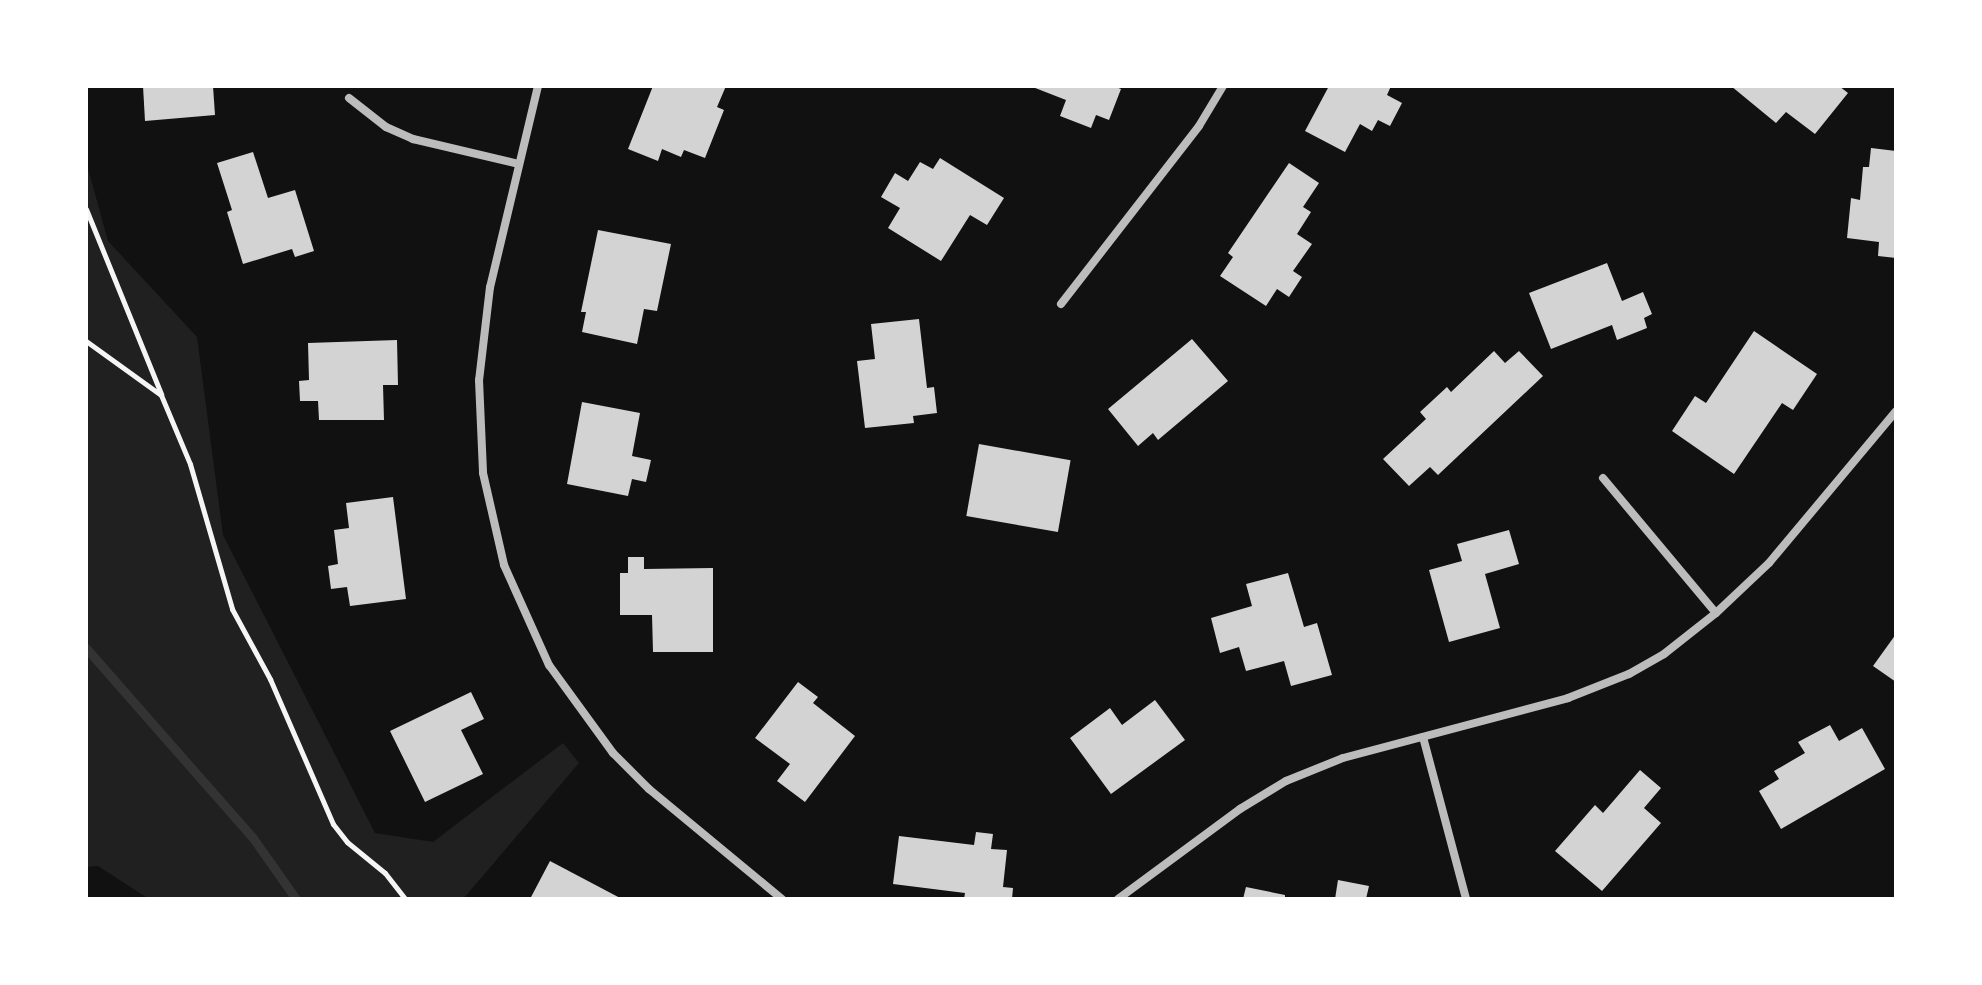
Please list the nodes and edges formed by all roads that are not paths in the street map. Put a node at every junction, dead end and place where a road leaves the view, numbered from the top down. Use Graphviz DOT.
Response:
graph roads {
  1 [pos="538,86"];
  2 [pos="1223,86"];
  3 [pos="349,98"];
  4 [pos="519,164"];
  5 [pos="1061,304"];
  6 [pos="1896,411"];
  7 [pos="1603,478"];
  8 [pos="1716,613"];
  9 [pos="1423,737"];
  10 [pos="782,899"];
  11 [pos="1118,899"];
  12 [pos="1466,899"];
  1 -- 4 [label="street"];
  2 -- 5 [label="street"];
  3 -- 4 [label="street"];
  4 -- 10 [label="street"];
  6 -- 8 [label="street"];
  7 -- 8 [label="street"];
  8 -- 9 [label="street"];
  9 -- 11 [label="street"];
  9 -- 12 [label="street"];
}
